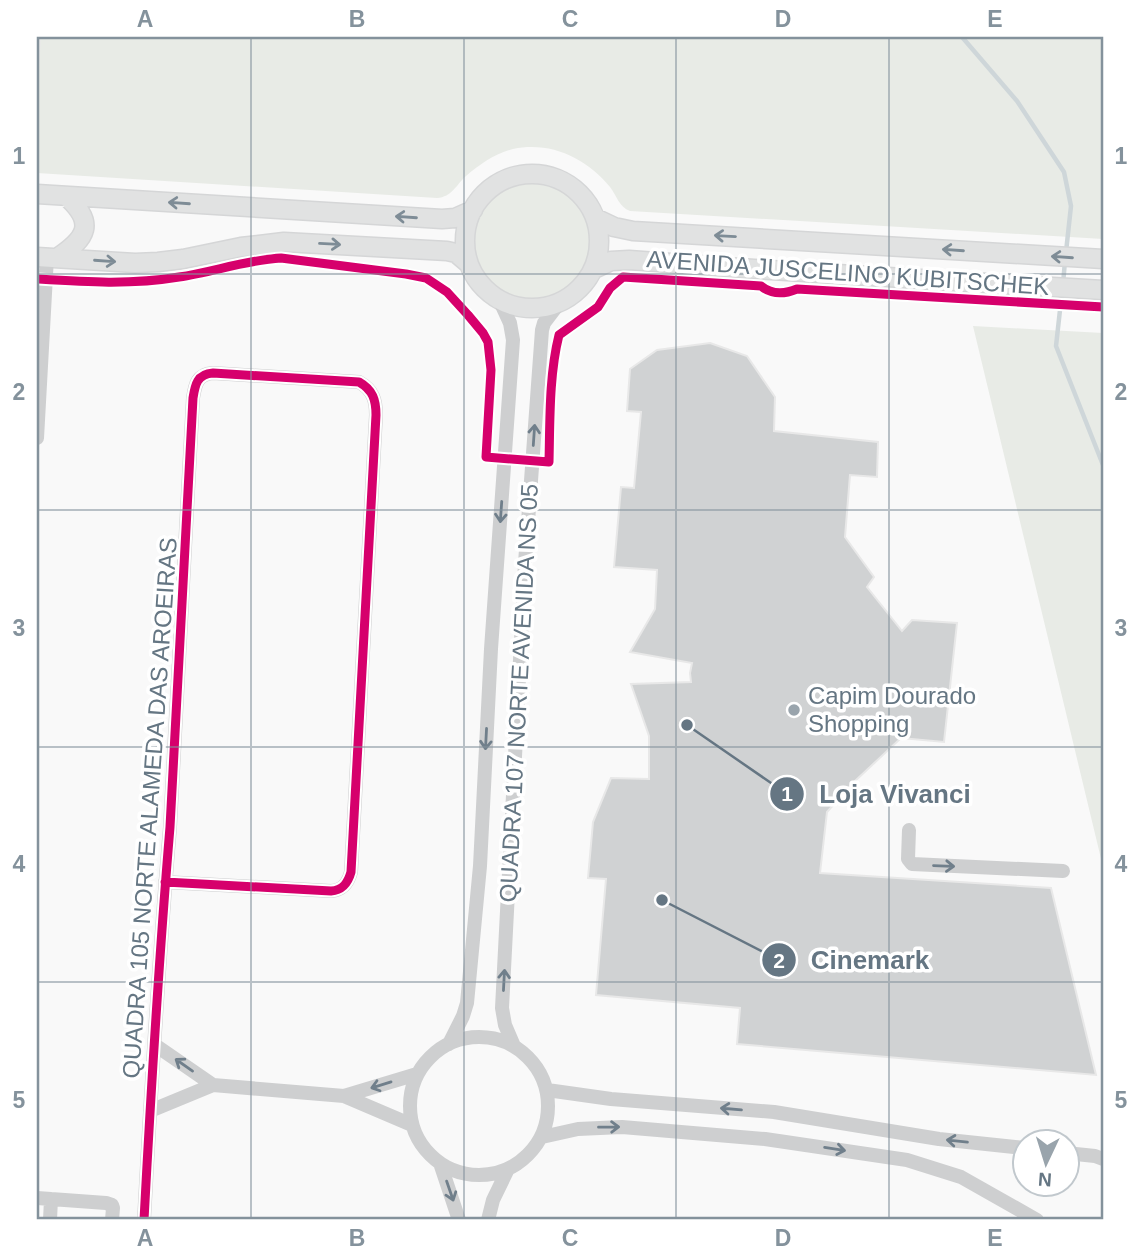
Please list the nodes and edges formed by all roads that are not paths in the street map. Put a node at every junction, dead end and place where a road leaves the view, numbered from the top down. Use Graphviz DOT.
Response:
graph roads {
  1 [pos="37,194"];
  2 [pos="66,195"];
  3 [pos="473,210"];
  4 [pos="595,218"];
  5 [pos="47,257"];
  6 [pos="1103,259"];
  7 [pos="469,264"];
  8 [pos="594,269"];
  9 [pos="1103,290"];
  10 [pos="499,299"];
  11 [pos="560,302"];
  12 [pos="37,438"];
  13 [pos="909,830"];
  14 [pos="1063,871"];
  15 [pos="166,882"];
  16 [pos="449,1044"];
  17 [pos="155,1045"];
  18 [pos="514,1046"];
  19 [pos="417,1074"];
  20 [pos="213,1085"];
  21 [pos="547,1090"];
  22 [pos="344,1096"];
  23 [pos="150,1111"];
  24 [pos="412,1125"];
  25 [pos="542,1137"];
  26 [pos="1010,1147"];
  27 [pos="1080,1154"];
  28 [pos="1103,1159"];
  29 [pos="440,1163"];
  30 [pos="508,1169"];
  31 [pos="44,1198"];
  32 [pos="50,1220"];
  33 [pos="112,1220"];
  34 [pos="144,1220"];
  35 [pos="459,1220"];
  36 [pos="488,1220"];
  37 [pos="1037,1220"];
  1 -- 2 [label="main road"];
  3 -- 2 [label="main road, one-way"];
  2 -- 5 [label="main road"];
  3 -- 4 [label="main road"];
  3 -- 7 [label="main road"];
  6 -- 4 [label="main road, AVENIDA JUSCELINO KUBITSCHEK, one-way"];
  4 -- 8 [label="main road"];
  5 -- 7 [label="main road, one-way"];
  5 -- 12 [label="street"];
  7 -- 10 [label="main road"];
  8 -- 9 [label="main road, AVENIDA JUSCELINO KUBITSCHEK"];
  8 -- 11 [label="main road"];
  10 -- 11 [label="main road"];
  10 -- 16 [label="street, QUADRA 107 NORTE AVENIDA NS 05, one-way"];
  18 -- 11 [label="street, QUADRA 107 NORTE AVENIDA NS 05, one-way"];
  13 -- 14 [label="street, one-way"];
  15 -- 15 [label="street, QUADRA 105 NORTE ALAMEDA DAS AROEIRAS"];
  15 -- 17 [label="street, QUADRA 105 NORTE ALAMEDA DAS AROEIRAS"];
  16 -- 18 [label="street"];
  16 -- 19 [label="street"];
  20 -- 17 [label="street, one-way"];
  17 -- 23 [label="street, QUADRA 105 NORTE ALAMEDA DAS AROEIRAS"];
  18 -- 21 [label="street"];
  19 -- 22 [label="street, one-way"];
  19 -- 24 [label="street"];
  20 -- 22 [label="street"];
  20 -- 23 [label="street"];
  21 -- 25 [label="street"];
  26 -- 21 [label="street, one-way"];
  22 -- 24 [label="street"];
  23 -- 34 [label="street, QUADRA 105 NORTE ALAMEDA DAS AROEIRAS"];
  24 -- 29 [label="street"];
  25 -- 30 [label="street"];
  25 -- 37 [label="street, one-way"];
  27 -- 28 [label="street"];
  29 -- 30 [label="street"];
  29 -- 35 [label="street, one-way"];
  30 -- 36 [label="street"];
  31 -- 32 [label="street"];
  31 -- 33 [label="street"];
}
